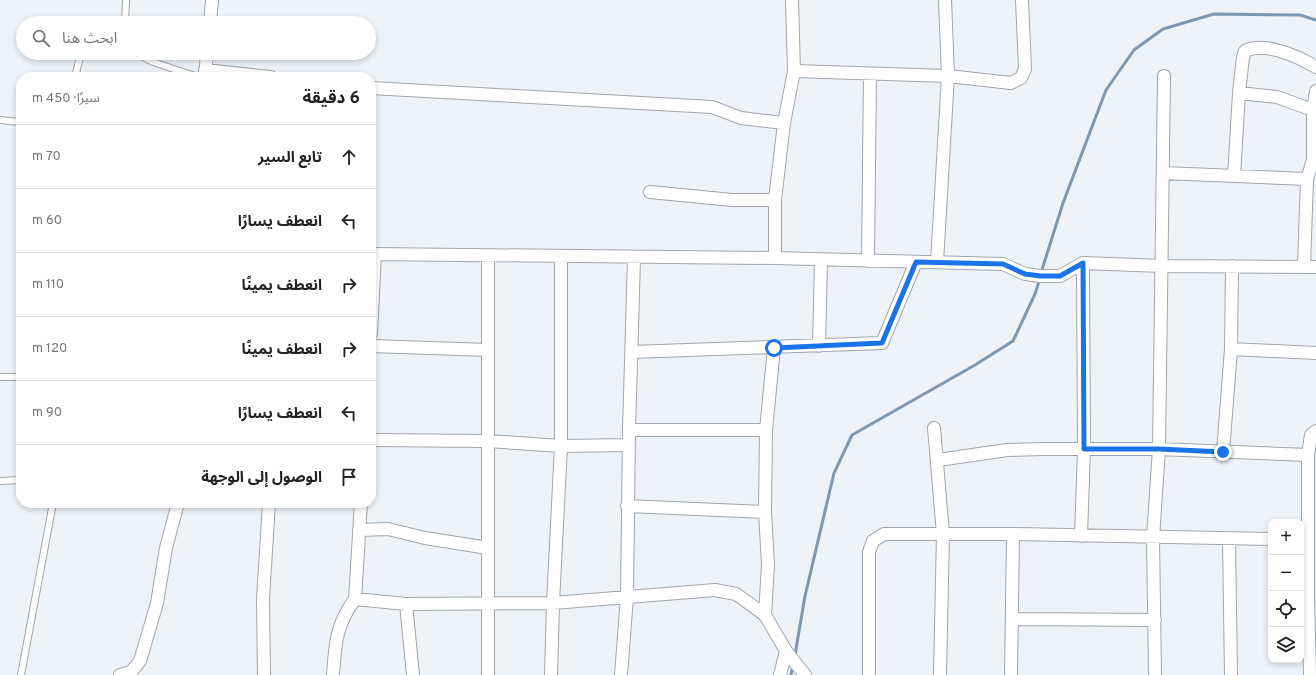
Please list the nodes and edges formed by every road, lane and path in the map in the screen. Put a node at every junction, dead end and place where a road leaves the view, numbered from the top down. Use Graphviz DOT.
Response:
graph roads {
  1 [pos="126,0"];
  2 [pos="212,0"];
  3 [pos="792,0"];
  4 [pos="945,0"];
  5 [pos="1022,0"];
  6 [pos="125,16"];
  7 [pos="211,16"];
  8 [pos="79,60"];
  9 [pos="150,60"];
  10 [pos="206,60"];
  11 [pos="1316,67"];
  12 [pos="794,71"];
  13 [pos="76,72"];
  14 [pos="192,72"];
  15 [pos="204,72"];
  16 [pos="870,74"];
  17 [pos="948,76"];
  18 [pos="1164,76"];
  19 [pos="376,88"];
  20 [pos="1316,91"];
  21 [pos="1239,93"];
  22 [pos="1313,110"];
  23 [pos="0,120"];
  24 [pos="16,122"];
  25 [pos="784,123"];
  26 [pos="1163,173"];
  27 [pos="1234,176"];
  28 [pos="1307,179"];
  29 [pos="650,192"];
  30 [pos="775,200"];
  31 [pos="376,254"];
  32 [pos="488,256"];
  33 [pos="561,257"];
  34 [pos="634,258"];
  35 [pos="775,258"];
  36 [pos="820,260"];
  37 [pos="868,261"];
  38 [pos="916,262"];
  39 [pos="937,262"];
  40 [pos="1083,263"];
  41 [pos="1162,266"];
  42 [pos="1232,266"];
  43 [pos="1310,267"];
  44 [pos="376,346"];
  45 [pos="819,346"];
  46 [pos="774,348"];
  47 [pos="1231,349"];
  48 [pos="488,350"];
  49 [pos="632,352"];
  50 [pos="1316,353"];
  51 [pos="0,377"];
  52 [pos="16,377"];
  53 [pos="934,428"];
  54 [pos="629,430"];
  55 [pos="766,430"];
  56 [pos="1316,431"];
  57 [pos="376,440"];
  58 [pos="488,441"];
  59 [pos="629,445"];
  60 [pos="561,446"];
  61 [pos="1084,449"];
  62 [pos="1159,449"];
  63 [pos="1223,452"];
  64 [pos="1308,455"];
  65 [pos="938,460"];
  66 [pos="16,480"];
  67 [pos="0,481"];
  68 [pos="627,506"];
  69 [pos="52,508"];
  70 [pos="177,508"];
  71 [pos="269,508"];
  72 [pos="361,508"];
  73 [pos="764,512"];
  74 [pos="359,530"];
  75 [pos="943,534"];
  76 [pos="1013,534"];
  77 [pos="1081,536"];
  78 [pos="1153,538"];
  79 [pos="1229,539"];
  80 [pos="1268,539"];
  81 [pos="1308,539"];
  82 [pos="488,548"];
  83 [pos="627,597"];
  84 [pos="355,599"];
  85 [pos="553,603"];
  86 [pos="406,604"];
  87 [pos="488,604"];
  88 [pos="765,615"];
  89 [pos="1012,619"];
  90 [pos="1155,620"];
  91 [pos="786,652"];
  92 [pos="22,675"];
  93 [pos="120,675"];
  94 [pos="264,675"];
  95 [pos="333,675"];
  96 [pos="413,675"];
  97 [pos="488,675"];
  98 [pos="551,675"];
  99 [pos="621,675"];
  100 [pos="780,675"];
  101 [pos="805,675"];
  102 [pos="869,675"];
  103 [pos="940,675"];
  104 [pos="1011,675"];
  105 [pos="1155,675"];
  106 [pos="1231,675"];
  107 [pos="1310,675"];
  1 -- 6 [label="lane"];
  2 -- 7 [label="street"];
  3 -- 12 [label="street"];
  4 -- 17 [label="street"];
  5 -- 17 [label="street"];
  8 -- 13 [label="lane"];
  9 -- 14 [label="lane"];
  10 -- 15 [label="street"];
  11 -- 21 [label="street"];
  12 -- 16 [label="street"];
  12 -- 25 [label="street"];
  16 -- 17 [label="street"];
  16 -- 37 [label="street"];
  17 -- 39 [label="street"];
  18 -- 26 [label="street"];
  19 -- 25 [label="street"];
  20 -- 22 [label="street"];
  21 -- 22 [label="street"];
  21 -- 27 [label="street"];
  22 -- 28 [label="street"];
  23 -- 24 [label="lane"];
  25 -- 30 [label="street"];
  26 -- 27 [label="street"];
  26 -- 41 [label="street"];
  27 -- 28 [label="street"];
  28 -- 43 [label="street"];
  29 -- 30 [label="street"];
  30 -- 35 [label="street"];
  31 -- 32 [label="street"];
  32 -- 33 [label="street"];
  32 -- 48 [label="street"];
  33 -- 34 [label="street"];
  33 -- 60 [label="street"];
  34 -- 35 [label="street"];
  34 -- 49 [label="street"];
  35 -- 36 [label="street"];
  36 -- 37 [label="street"];
  36 -- 45 [label="street"];
  37 -- 38 [label="street"];
  38 -- 39 [label="street"];
  38 -- 45 [label="street"];
  39 -- 40 [label="street"];
  40 -- 41 [label="street"];
  40 -- 61 [label="street"];
  41 -- 42 [label="street"];
  41 -- 62 [label="street"];
  42 -- 43 [label="street"];
  42 -- 47 [label="street"];
  44 -- 48 [label="street"];
  45 -- 46 [label="street"];
  46 -- 49 [label="street"];
  46 -- 55 [label="street"];
  47 -- 50 [label="street"];
  47 -- 63 [label="street"];
  48 -- 58 [label="street"];
  49 -- 54 [label="street"];
  51 -- 52 [label="lane"];
  53 -- 65 [label="street"];
  54 -- 55 [label="street"];
  54 -- 59 [label="street"];
  55 -- 73 [label="street"];
  56 -- 64 [label="street"];
  57 -- 58 [label="street"];
  58 -- 60 [label="street"];
  58 -- 82 [label="street"];
  59 -- 60 [label="street"];
  59 -- 68 [label="street"];
  60 -- 85 [label="street"];
  61 -- 62 [label="street"];
  61 -- 65 [label="street"];
  61 -- 77 [label="street"];
  62 -- 63 [label="street"];
  62 -- 78 [label="street"];
  63 -- 64 [label="street"];
  64 -- 81 [label="street"];
  65 -- 75 [label="street"];
  66 -- 67 [label="lane"];
  68 -- 73 [label="street"];
  68 -- 83 [label="street"];
  69 -- 92 [label="lane"];
  70 -- 93 [label="street"];
  71 -- 94 [label="street"];
  72 -- 74 [label="street"];
  73 -- 88 [label="street"];
  74 -- 82 [label="street"];
  74 -- 84 [label="street"];
  75 -- 76 [label="street"];
  75 -- 102 [label="street"];
  75 -- 103 [label="street"];
  76 -- 77 [label="street"];
  76 -- 89 [label="street"];
  77 -- 78 [label="street"];
  78 -- 79 [label="street"];
  78 -- 90 [label="street"];
  79 -- 80 [label="street"];
  79 -- 106 [label="street"];
  81 -- 107 [label="street"];
  82 -- 87 [label="street"];
  83 -- 85 [label="street"];
  83 -- 88 [label="street"];
  83 -- 99 [label="street"];
  84 -- 86 [label="street"];
  84 -- 95 [label="street"];
  85 -- 87 [label="street"];
  85 -- 98 [label="street"];
  86 -- 87 [label="street"];
  86 -- 96 [label="street"];
  87 -- 97 [label="street"];
  88 -- 91 [label="street"];
  89 -- 90 [label="street"];
  89 -- 104 [label="street"];
  90 -- 105 [label="street"];
  91 -- 100 [label="street"];
  91 -- 101 [label="street"];
}
